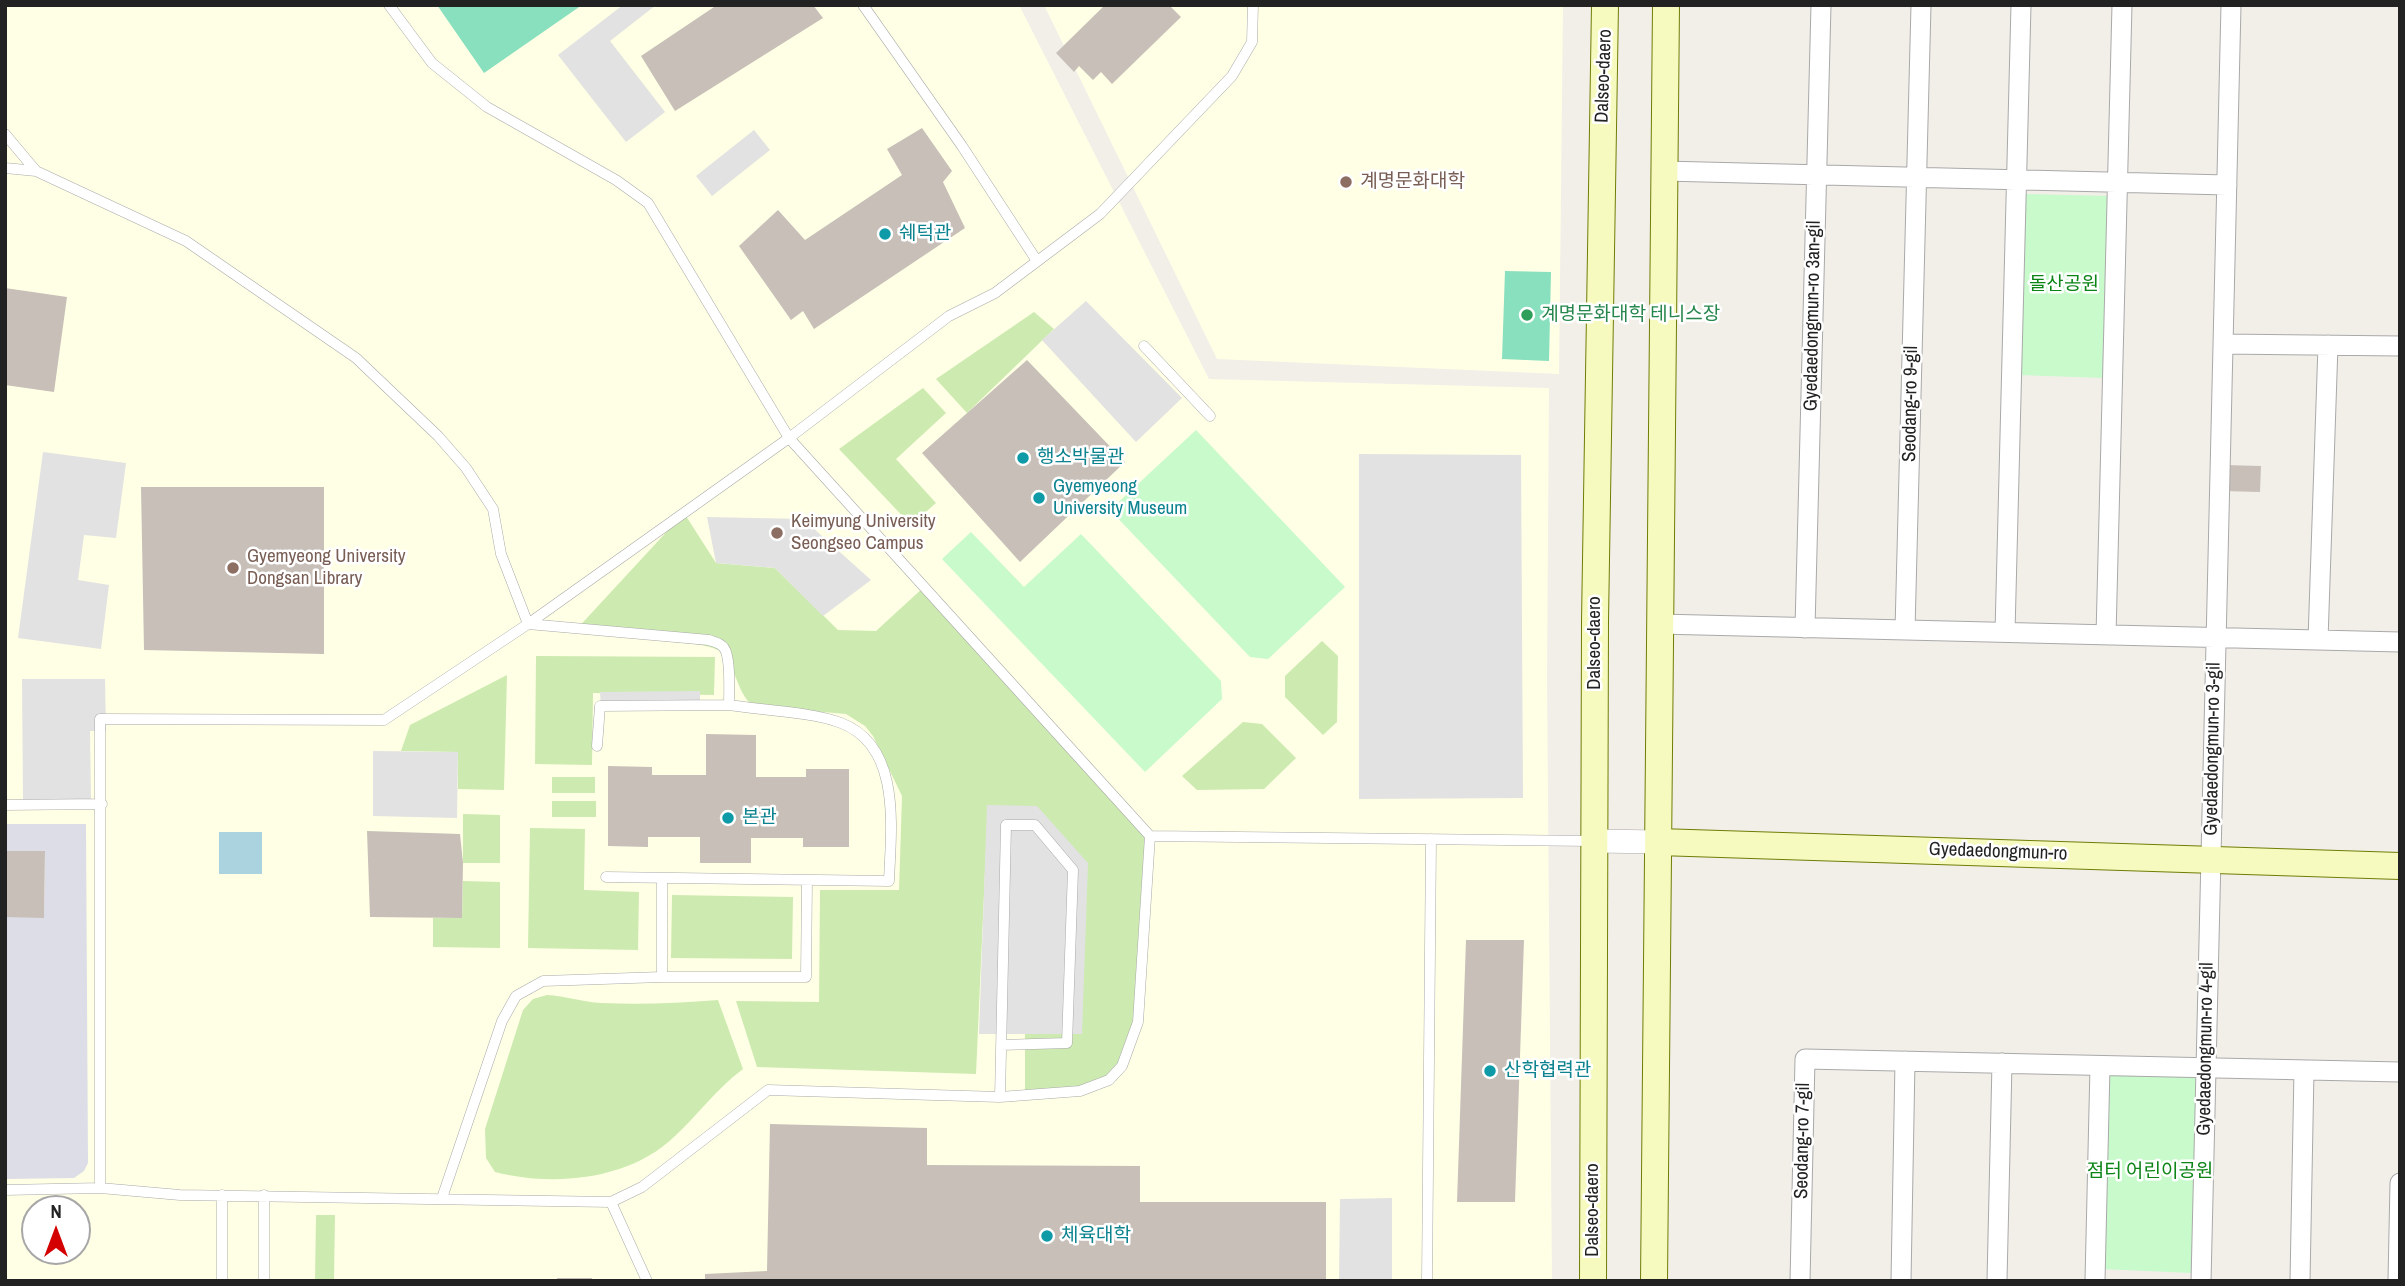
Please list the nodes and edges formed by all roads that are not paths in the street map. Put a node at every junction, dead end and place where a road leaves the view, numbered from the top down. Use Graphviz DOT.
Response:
graph roads {
  1 [pos="389,5"];
  2 [pos="863,5"];
  3 [pos="1253,5"];
  4 [pos="1605,5"];
  5 [pos="1666,5"];
  6 [pos="1821,5"];
  7 [pos="1921,5"];
  8 [pos="2021,5"];
  9 [pos="2122,5"];
  10 [pos="2231,5"];
  11 [pos="5,134"];
  12 [pos="5,168"];
  13 [pos="36,172"];
  14 [pos="1663,172"];
  15 [pos="1816,174"];
  16 [pos="1917,177"];
  17 [pos="2017,180"];
  18 [pos="2118,183"];
  19 [pos="2227,185"];
  20 [pos="1037,261"];
  21 [pos="2223,344"];
  22 [pos="2328,345"];
  23 [pos="1144,346"];
  24 [pos="2400,346"];
  25 [pos="1210,416"];
  26 [pos="789,438"];
  27 [pos="528,624"];
  28 [pos="1659,624"];
  29 [pos="1805,628"];
  30 [pos="1905,630"];
  31 [pos="2005,632"];
  32 [pos="2106,635"];
  33 [pos="2216,638"];
  34 [pos="2318,640"];
  35 [pos="2400,642"];
  36 [pos="729,705"];
  37 [pos="597,746"];
  38 [pos="5,804"];
  39 [pos="102,804"];
  40 [pos="1150,836"];
  41 [pos="1431,839"];
  42 [pos="1595,841"];
  43 [pos="1659,842"];
  44 [pos="2211,859"];
  45 [pos="2400,866"];
  46 [pos="606,877"];
  47 [pos="662,877"];
  48 [pos="807,880"];
  49 [pos="662,977"];
  50 [pos="1001,1045"];
  51 [pos="1905,1061"];
  52 [pos="2002,1063"];
  53 [pos="2100,1066"];
  54 [pos="2206,1068"];
  55 [pos="2304,1070"];
  56 [pos="2400,1072"];
  57 [pos="1000,1097"];
  58 [pos="2400,1182"];
  59 [pos="100,1188"];
  60 [pos="5,1190"];
  61 [pos="222,1195"];
  62 [pos="264,1195"];
  63 [pos="442,1198"];
  64 [pos="611,1202"];
  65 [pos="222,1281"];
  66 [pos="264,1281"];
  67 [pos="647,1281"];
  68 [pos="1427,1281"];
  69 [pos="1593,1281"];
  70 [pos="1654,1281"];
  71 [pos="1800,1281"];
  72 [pos="1901,1281"];
  73 [pos="1997,1281"];
  74 [pos="2095,1281"];
  75 [pos="2201,1281"];
  76 [pos="2300,1281"];
  77 [pos="2398,1281"];
  1 -- 26 [label="lane"];
  2 -- 20 [label="lane"];
  3 -- 20 [label="lane"];
  4 -- 42 [label="main road, Dalseo-daero"];
  5 -- 14 [label="main road"];
  6 -- 15 [label="street, Gyedaedongmun-ro 3an-gil"];
  7 -- 16 [label="street"];
  8 -- 17 [label="street"];
  9 -- 18 [label="street"];
  10 -- 19 [label="street, Gyedaedongmun-ro 3-gil"];
  11 -- 13 [label="lane"];
  12 -- 13 [label="lane"];
  13 -- 27 [label="lane"];
  14 -- 15 [label="street"];
  14 -- 28 [label="main road"];
  15 -- 16 [label="street"];
  15 -- 29 [label="street, Gyedaedongmun-ro 3an-gil"];
  16 -- 17 [label="street"];
  16 -- 30 [label="street, Seodang-ro 9-gil"];
  17 -- 18 [label="street"];
  17 -- 31 [label="street"];
  18 -- 19 [label="street"];
  18 -- 32 [label="street"];
  19 -- 21 [label="street, Gyedaedongmun-ro 3-gil"];
  20 -- 26 [label="lane"];
  21 -- 22 [label="street"];
  21 -- 33 [label="street, Gyedaedongmun-ro 3-gil"];
  22 -- 24 [label="street"];
  22 -- 34 [label="street"];
  23 -- 25 [label="lane"];
  26 -- 27 [label="lane"];
  26 -- 40 [label="lane"];
  27 -- 36 [label="lane"];
  27 -- 39 [label="lane"];
  28 -- 29 [label="street"];
  28 -- 43 [label="main road"];
  29 -- 30 [label="street"];
  30 -- 31 [label="street"];
  31 -- 32 [label="street"];
  32 -- 33 [label="street"];
  33 -- 34 [label="street"];
  33 -- 44 [label="street, Gyedaedongmun-ro 3-gil"];
  34 -- 35 [label="street"];
  36 -- 37 [label="lane"];
  36 -- 48 [label="lane"];
  38 -- 39 [label="lane"];
  39 -- 59 [label="lane"];
  40 -- 41 [label="lane"];
  40 -- 57 [label="lane"];
  41 -- 42 [label="lane"];
  41 -- 68 [label="lane"];
  42 -- 43 [label="street, Gyedaedongmun-ro"];
  42 -- 69 [label="main road, Dalseo-daero"];
  43 -- 44 [label="main road, Gyedaedongmun-ro"];
  43 -- 70 [label="main road"];
  44 -- 45 [label="main road, Gyedaedongmun-ro"];
  44 -- 54 [label="street, Gyedaedongmun-ro 4-gil"];
  46 -- 47 [label="lane"];
  47 -- 48 [label="lane"];
  47 -- 49 [label="lane"];
  48 -- 49 [label="lane"];
  49 -- 63 [label="lane"];
  50 -- 50 [label="lane"];
  50 -- 57 [label="lane"];
  51 -- 52 [label="street, Seodang-ro 7-gil"];
  51 -- 71 [label="street, Seodang-ro 7-gil"];
  51 -- 72 [label="street"];
  52 -- 53 [label="street, Seodang-ro 7-gil"];
  52 -- 73 [label="street"];
  53 -- 54 [label="street, Seodang-ro 7-gil"];
  53 -- 74 [label="street"];
  54 -- 55 [label="street, Seodang-ro 7-gil"];
  54 -- 75 [label="street, Gyedaedongmun-ro 4-gil"];
  55 -- 56 [label="street, Seodang-ro 7-gil"];
  55 -- 76 [label="street"];
  57 -- 64 [label="lane"];
  58 -- 77 [label="street"];
  59 -- 60 [label="lane"];
  59 -- 61 [label="lane"];
  61 -- 62 [label="lane"];
  61 -- 65 [label="lane"];
  62 -- 63 [label="lane"];
  62 -- 66 [label="lane"];
  63 -- 64 [label="lane"];
  64 -- 67 [label="lane"];
}
